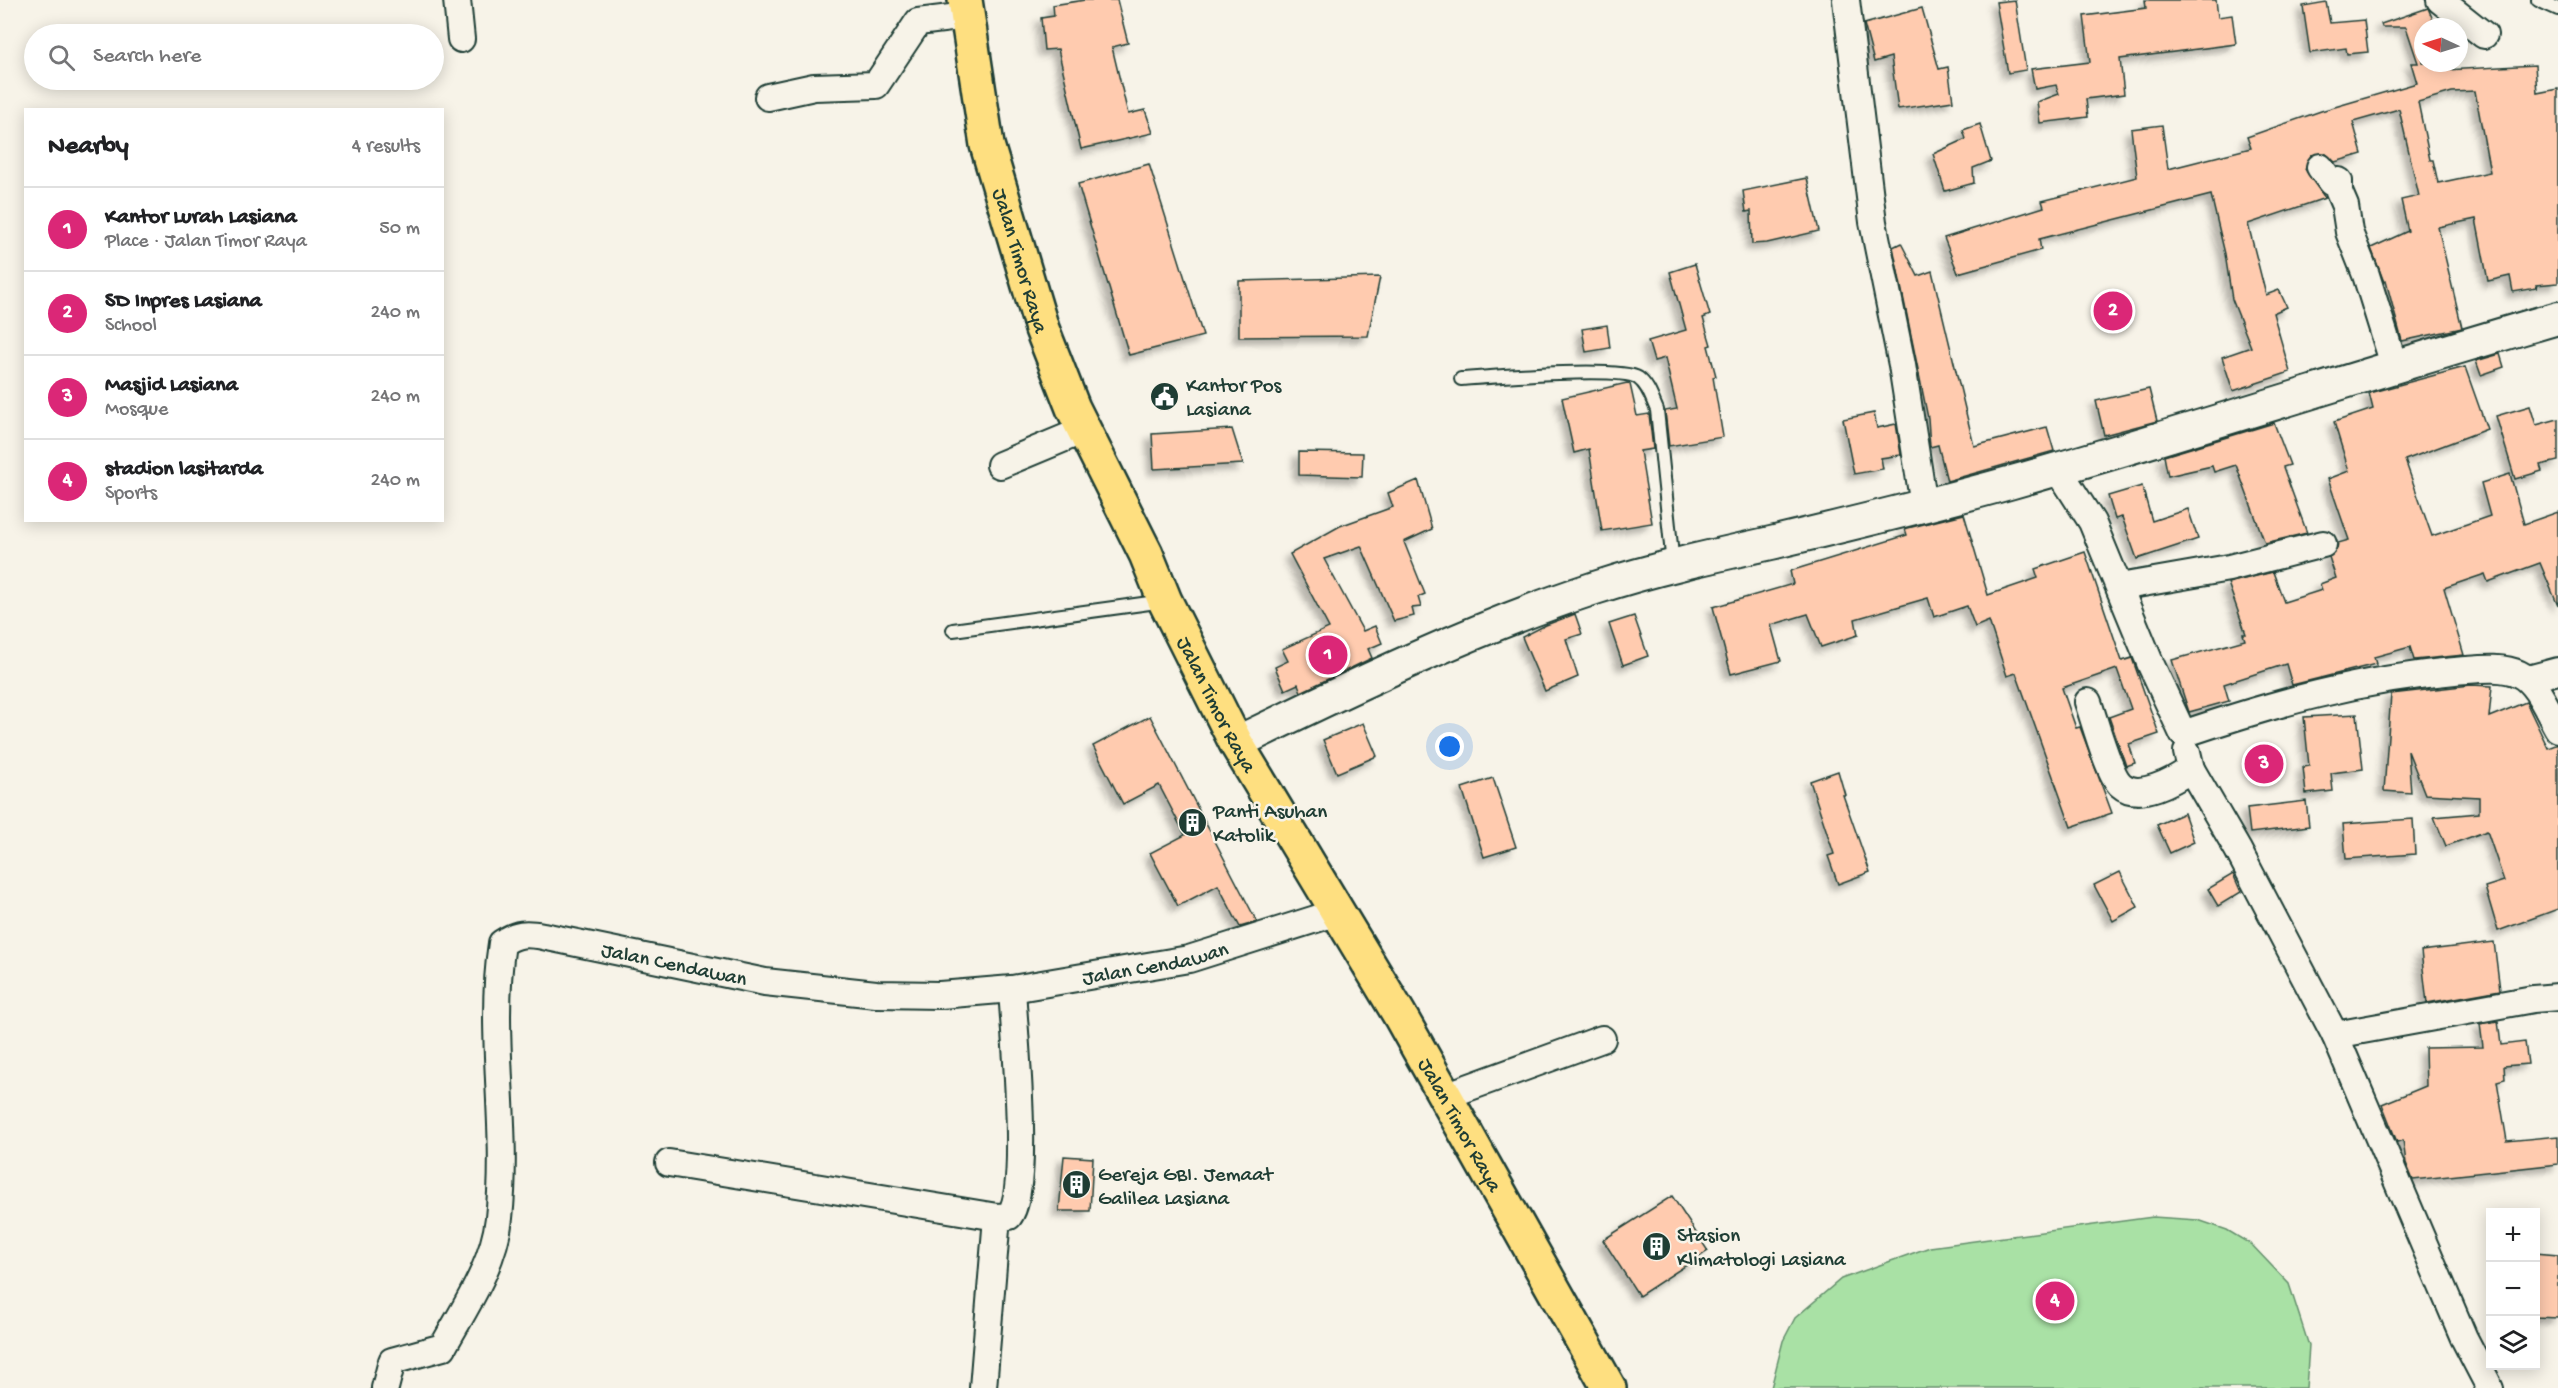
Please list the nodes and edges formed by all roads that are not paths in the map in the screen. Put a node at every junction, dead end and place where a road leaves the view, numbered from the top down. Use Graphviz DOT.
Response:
graph roads {
  1 [pos="457,0"];
  2 [pos="1846,0"];
  3 [pos="2440,0"];
  4 [pos="2538,0"];
  5 [pos="966,8"];
  6 [pos="2558,9"];
  7 [pos="2484,35"];
  8 [pos="460,39"];
  9 [pos="768,97"];
  10 [pos="2320,167"];
  11 [pos="2558,318"];
  12 [pos="2394,365"];
  13 [pos="1461,379"];
  14 [pos="1084,430"];
  15 [pos="1000,465"];
  16 [pos="2058,469"];
  17 [pos="1924,506"];
  18 [pos="2323,544"];
  19 [pos="1673,566"];
  20 [pos="2120,587"];
  21 [pos="1165,601"];
  22 [pos="953,630"];
  23 [pos="2558,671"];
  24 [pos="2528,679"];
  25 [pos="2088,702"];
  26 [pos="2558,729"];
  27 [pos="2183,734"];
  28 [pos="1236,742"];
  29 [pos="2191,769"];
  30 [pos="1338,912"];
  31 [pos="1012,989"];
  32 [pos="2558,998"];
  33 [pos="2335,1035"];
  34 [pos="1602,1039"];
  35 [pos="1445,1096"];
  36 [pos="669,1163"];
  37 [pos="997,1217"];
  38 [pos="385,1388"];
  39 [pos="983,1388"];
  40 [pos="1609,1388"];
  41 [pos="2490,1388"];
  1 -- 8 [label="street"];
  2 -- 17 [label="street"];
  3 -- 7 [label="street"];
  4 -- 6 [label="lane"];
  5 -- 9 [label="street"];
  5 -- 14 [label="highway, Jalan Timor Raya"];
  10 -- 12 [label="street"];
  11 -- 12 [label="street"];
  12 -- 16 [label="street"];
  13 -- 19 [label="lane"];
  14 -- 15 [label="street"];
  14 -- 21 [label="highway, Jalan Timor Raya"];
  16 -- 17 [label="street"];
  16 -- 20 [label="street"];
  17 -- 19 [label="street"];
  18 -- 20 [label="street"];
  19 -- 28 [label="street"];
  20 -- 27 [label="street"];
  21 -- 22 [label="lane"];
  21 -- 28 [label="highway, Jalan Timor Raya"];
  23 -- 24 [label="street"];
  24 -- 26 [label="street"];
  24 -- 27 [label="street"];
  25 -- 29 [label="street"];
  27 -- 29 [label="street"];
  28 -- 30 [label="highway, Jalan Timor Raya"];
  29 -- 33 [label="street"];
  30 -- 31 [label="street, Jalan Cendawan"];
  30 -- 35 [label="highway, Jalan Timor Raya"];
  31 -- 37 [label="street"];
  31 -- 38 [label="street, Jalan Cendawan"];
  32 -- 33 [label="street"];
  33 -- 41 [label="street"];
  34 -- 35 [label="street"];
  35 -- 40 [label="highway, Jalan Timor Raya"];
  36 -- 37 [label="street"];
  37 -- 39 [label="street"];
}
